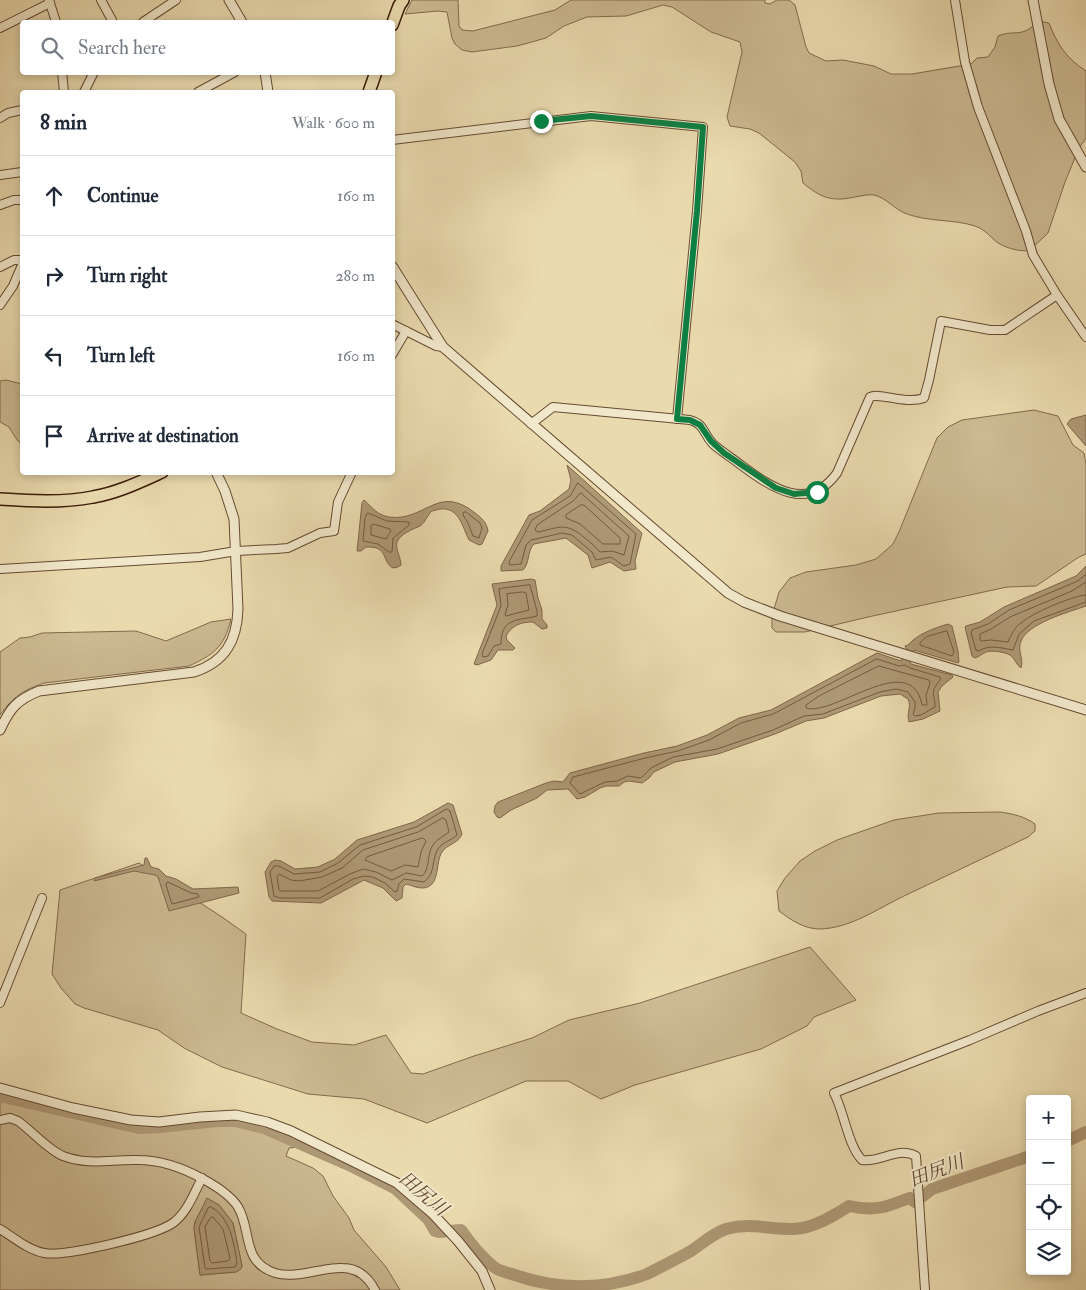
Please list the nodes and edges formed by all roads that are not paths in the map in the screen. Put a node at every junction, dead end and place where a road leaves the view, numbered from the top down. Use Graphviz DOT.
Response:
graph roads {
  1 [pos="101,0"];
  2 [pos="176,0"];
  3 [pos="229,0"];
  4 [pos="403,0"];
  5 [pos="955,0"];
  6 [pos="1033,0"];
  7 [pos="50,2"];
  8 [pos="55,20"];
  9 [pos="111,20"];
  10 [pos="146,20"];
  11 [pos="241,20"];
  12 [pos="394,20"];
  13 [pos="0,28"];
  14 [pos="62,75"];
  15 [pos="92,75"];
  16 [pos="229,75"];
  17 [pos="265,75"];
  18 [pos="375,75"];
  19 [pos="64,90"];
  20 [pos="85,90"];
  21 [pos="202,90"];
  22 [pos="268,90"];
  23 [pos="370,90"];
  24 [pos="20,110"];
  25 [pos="0,118"];
  26 [pos="395,140"];
  27 [pos="1086,167"];
  28 [pos="20,172"];
  29 [pos="0,175"];
  30 [pos="20,200"];
  31 [pos="0,205"];
  32 [pos="20,260"];
  33 [pos="0,267"];
  34 [pos="395,271"];
  35 [pos="20,275"];
  36 [pos="1056,295"];
  37 [pos="0,305"];
  38 [pos="395,326"];
  39 [pos="406,331"];
  40 [pos="1086,337"];
  41 [pos="443,347"];
  42 [pos="395,350"];
  43 [pos="677,419"];
  44 [pos="531,424"];
  45 [pos="155,475"];
  46 [pos="217,475"];
  47 [pos="351,475"];
  48 [pos="0,498"];
  49 [pos="236,551"];
  50 [pos="0,569"];
  51 [pos="1086,710"];
  52 [pos="0,730"];
  53 [pos="42,898"];
  54 [pos="1086,994"];
  55 [pos="0,1003"];
  56 [pos="0,1088"];
  57 [pos="0,1120"];
  58 [pos="202,1178"];
  59 [pos="0,1229"];
  60 [pos="375,1290"];
  61 [pos="490,1290"];
  62 [pos="925,1290"];
  1 -- 9 [label="street"];
  2 -- 10 [label="street"];
  3 -- 11 [label="street"];
  4 -- 12 [label="main road"];
  5 -- 36 [label="street"];
  6 -- 27 [label="street"];
  7 -- 8 [label="street"];
  7 -- 13 [label="street"];
  14 -- 19 [label="street"];
  15 -- 20 [label="street"];
  16 -- 21 [label="street"];
  17 -- 22 [label="street"];
  18 -- 23 [label="main road"];
  24 -- 25 [label="street"];
  26 -- 43 [label="street"];
  28 -- 29 [label="street"];
  30 -- 31 [label="street"];
  32 -- 33 [label="street"];
  34 -- 41 [label="street"];
  35 -- 37 [label="street"];
  36 -- 40 [label="street"];
  36 -- 43 [label="street"];
  38 -- 39 [label="street"];
  39 -- 41 [label="street"];
  39 -- 42 [label="street"];
  41 -- 44 [label="street"];
  43 -- 44 [label="street"];
  44 -- 51 [label="street"];
  45 -- 48 [label="main road"];
  46 -- 49 [label="street"];
  47 -- 49 [label="street"];
  49 -- 50 [label="street"];
  49 -- 52 [label="street"];
  53 -- 55 [label="street"];
  54 -- 62 [label="street"];
  56 -- 61 [label="street"];
  57 -- 58 [label="street"];
  58 -- 59 [label="street"];
  58 -- 60 [label="street"];
}
